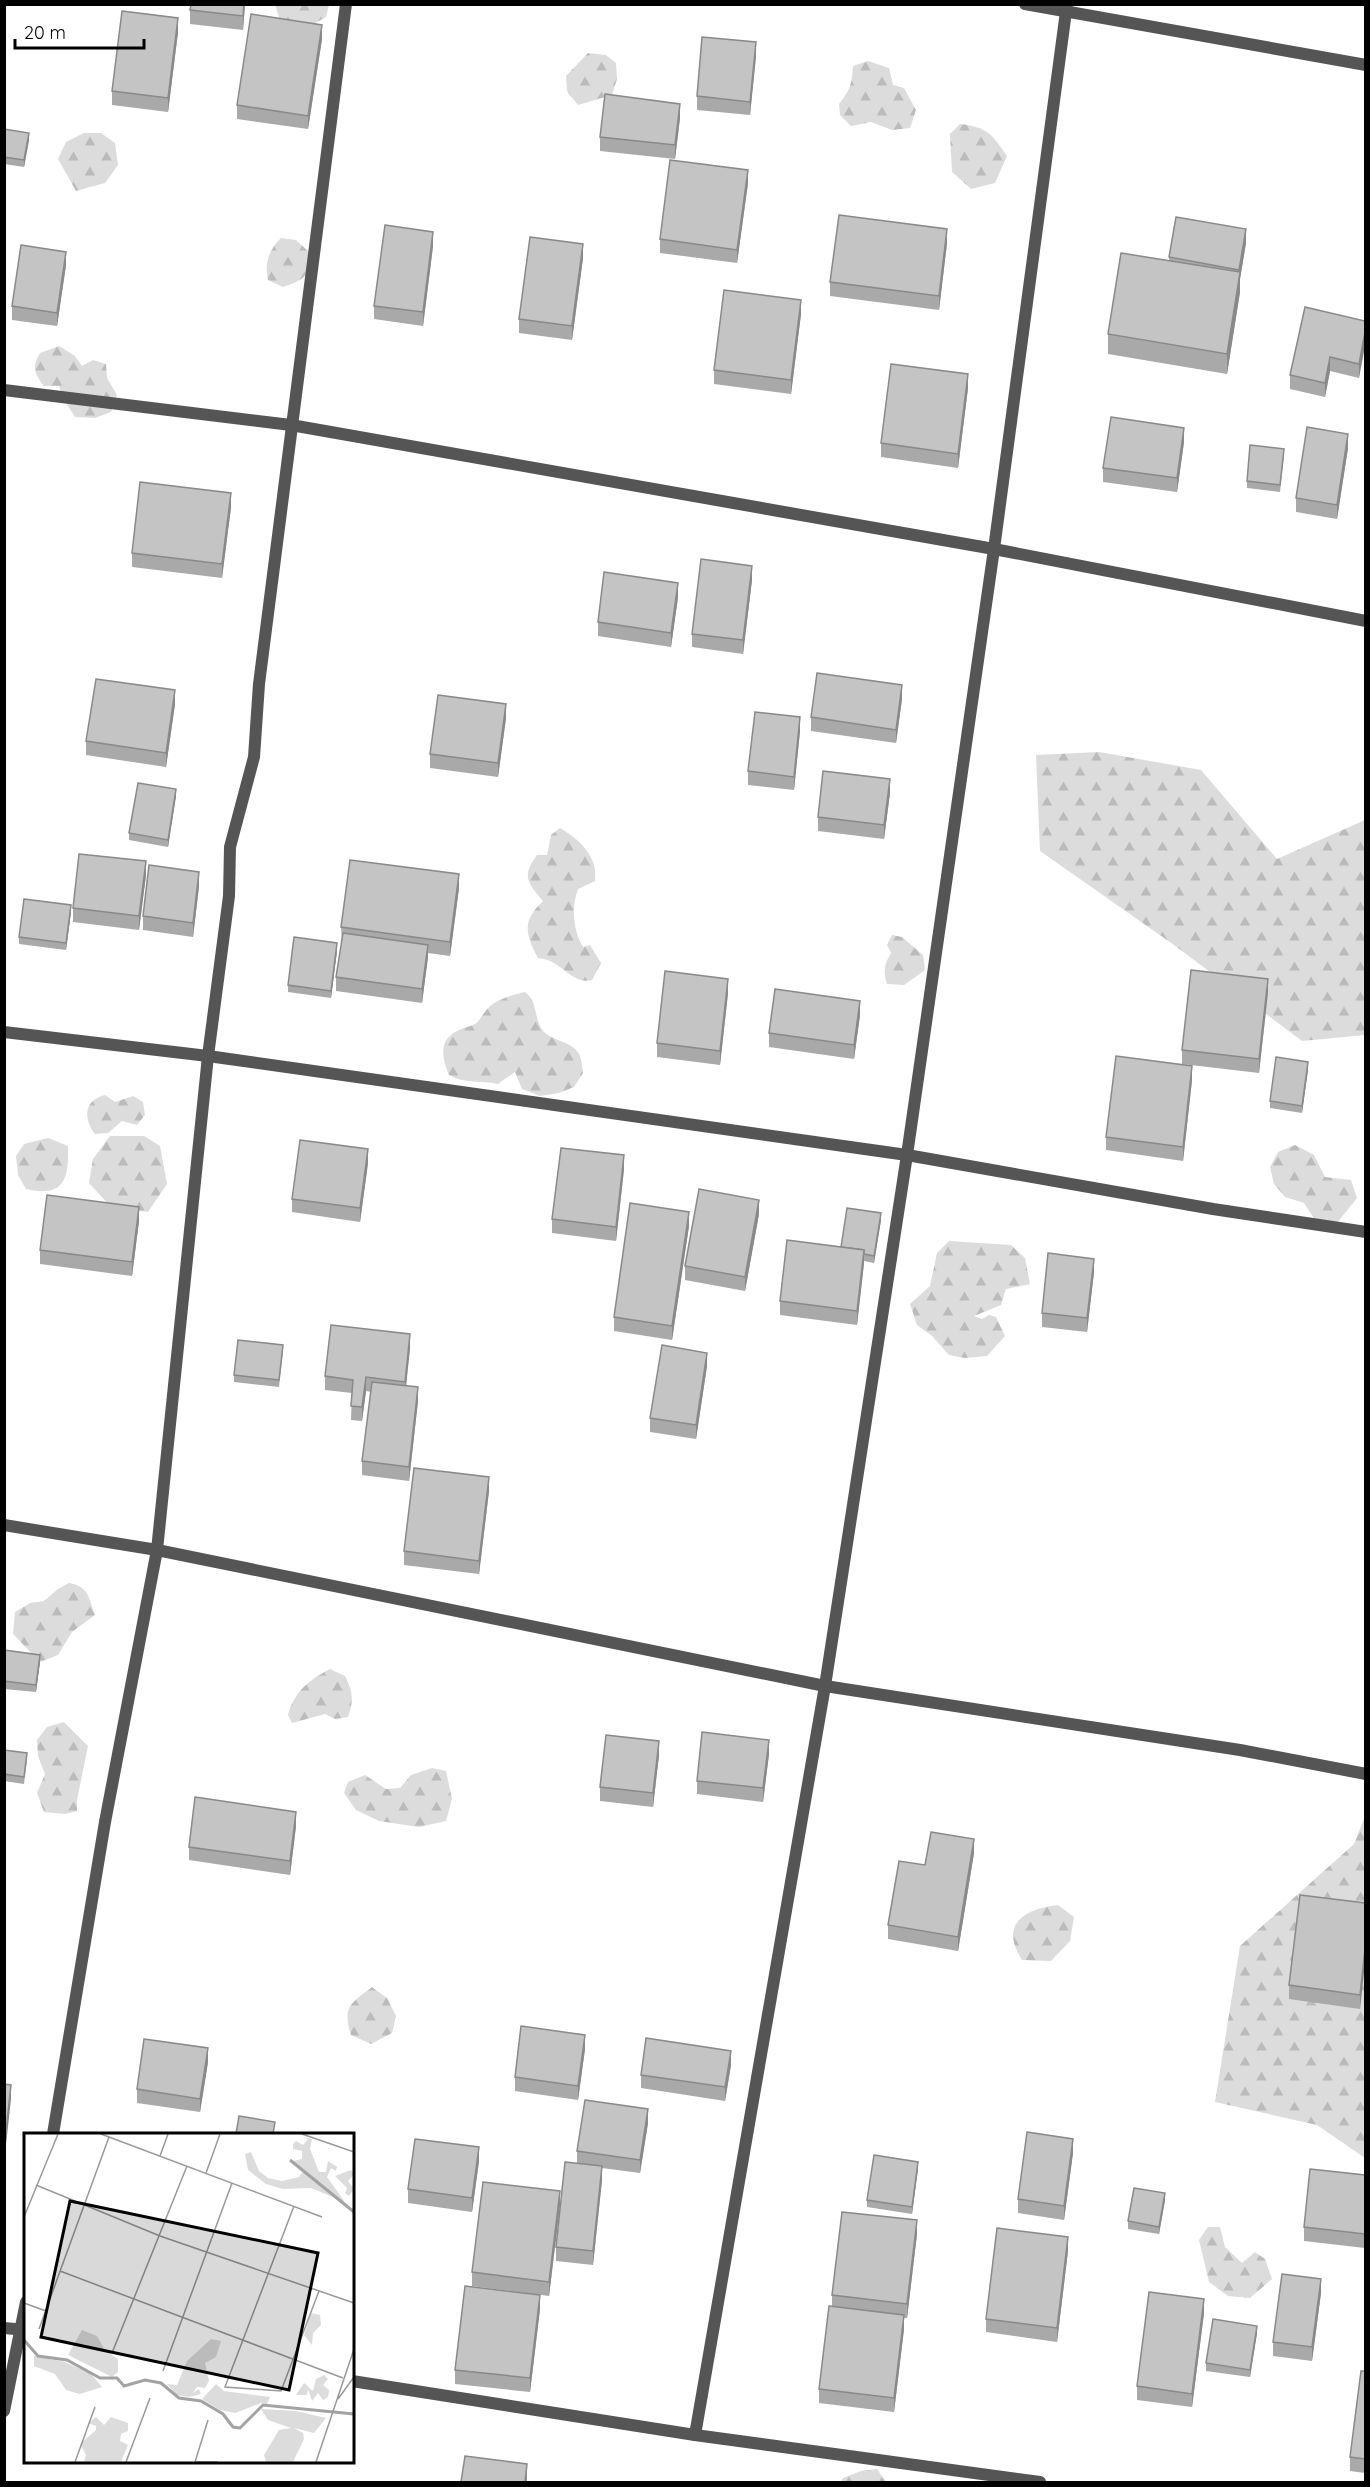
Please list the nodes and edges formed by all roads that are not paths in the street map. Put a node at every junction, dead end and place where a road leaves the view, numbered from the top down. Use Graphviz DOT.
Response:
graph roads {
  1 [pos="346,4"];
  2 [pos="1025,4"];
  3 [pos="1067,8"];
  4 [pos="1365,65"];
  5 [pos="4,390"];
  6 [pos="291,424"];
  7 [pos="994,549"];
  8 [pos="1365,621"];
  9 [pos="4,1032"];
  10 [pos="208,1056"];
  11 [pos="907,1155"];
  12 [pos="1365,1232"];
  13 [pos="4,1525"];
  14 [pos="157,1550"];
  15 [pos="825,1686"];
  16 [pos="1365,1774"];
  17 [pos="53,2133"];
  18 [pos="4,2328"];
  19 [pos="23,2330"];
  20 [pos="354,2381"];
  21 [pos="4,2411"];
  22 [pos="694,2435"];
  23 [pos="1040,2482"];
  1 -- 6 [label="street"];
  2 -- 3 [label="street"];
  3 -- 4 [label="street"];
  3 -- 7 [label="street"];
  5 -- 6 [label="street"];
  6 -- 7 [label="street"];
  6 -- 10 [label="street"];
  7 -- 8 [label="street"];
  7 -- 11 [label="street"];
  9 -- 10 [label="street"];
  10 -- 11 [label="street"];
  10 -- 14 [label="street"];
  11 -- 12 [label="street"];
  11 -- 15 [label="street"];
  13 -- 14 [label="street"];
  14 -- 15 [label="street"];
  14 -- 17 [label="street"];
  15 -- 16 [label="street"];
  15 -- 22 [label="street"];
  18 -- 19 [label="street"];
  19 -- 21 [label="street"];
  20 -- 22 [label="street"];
  22 -- 23 [label="street"];
}
